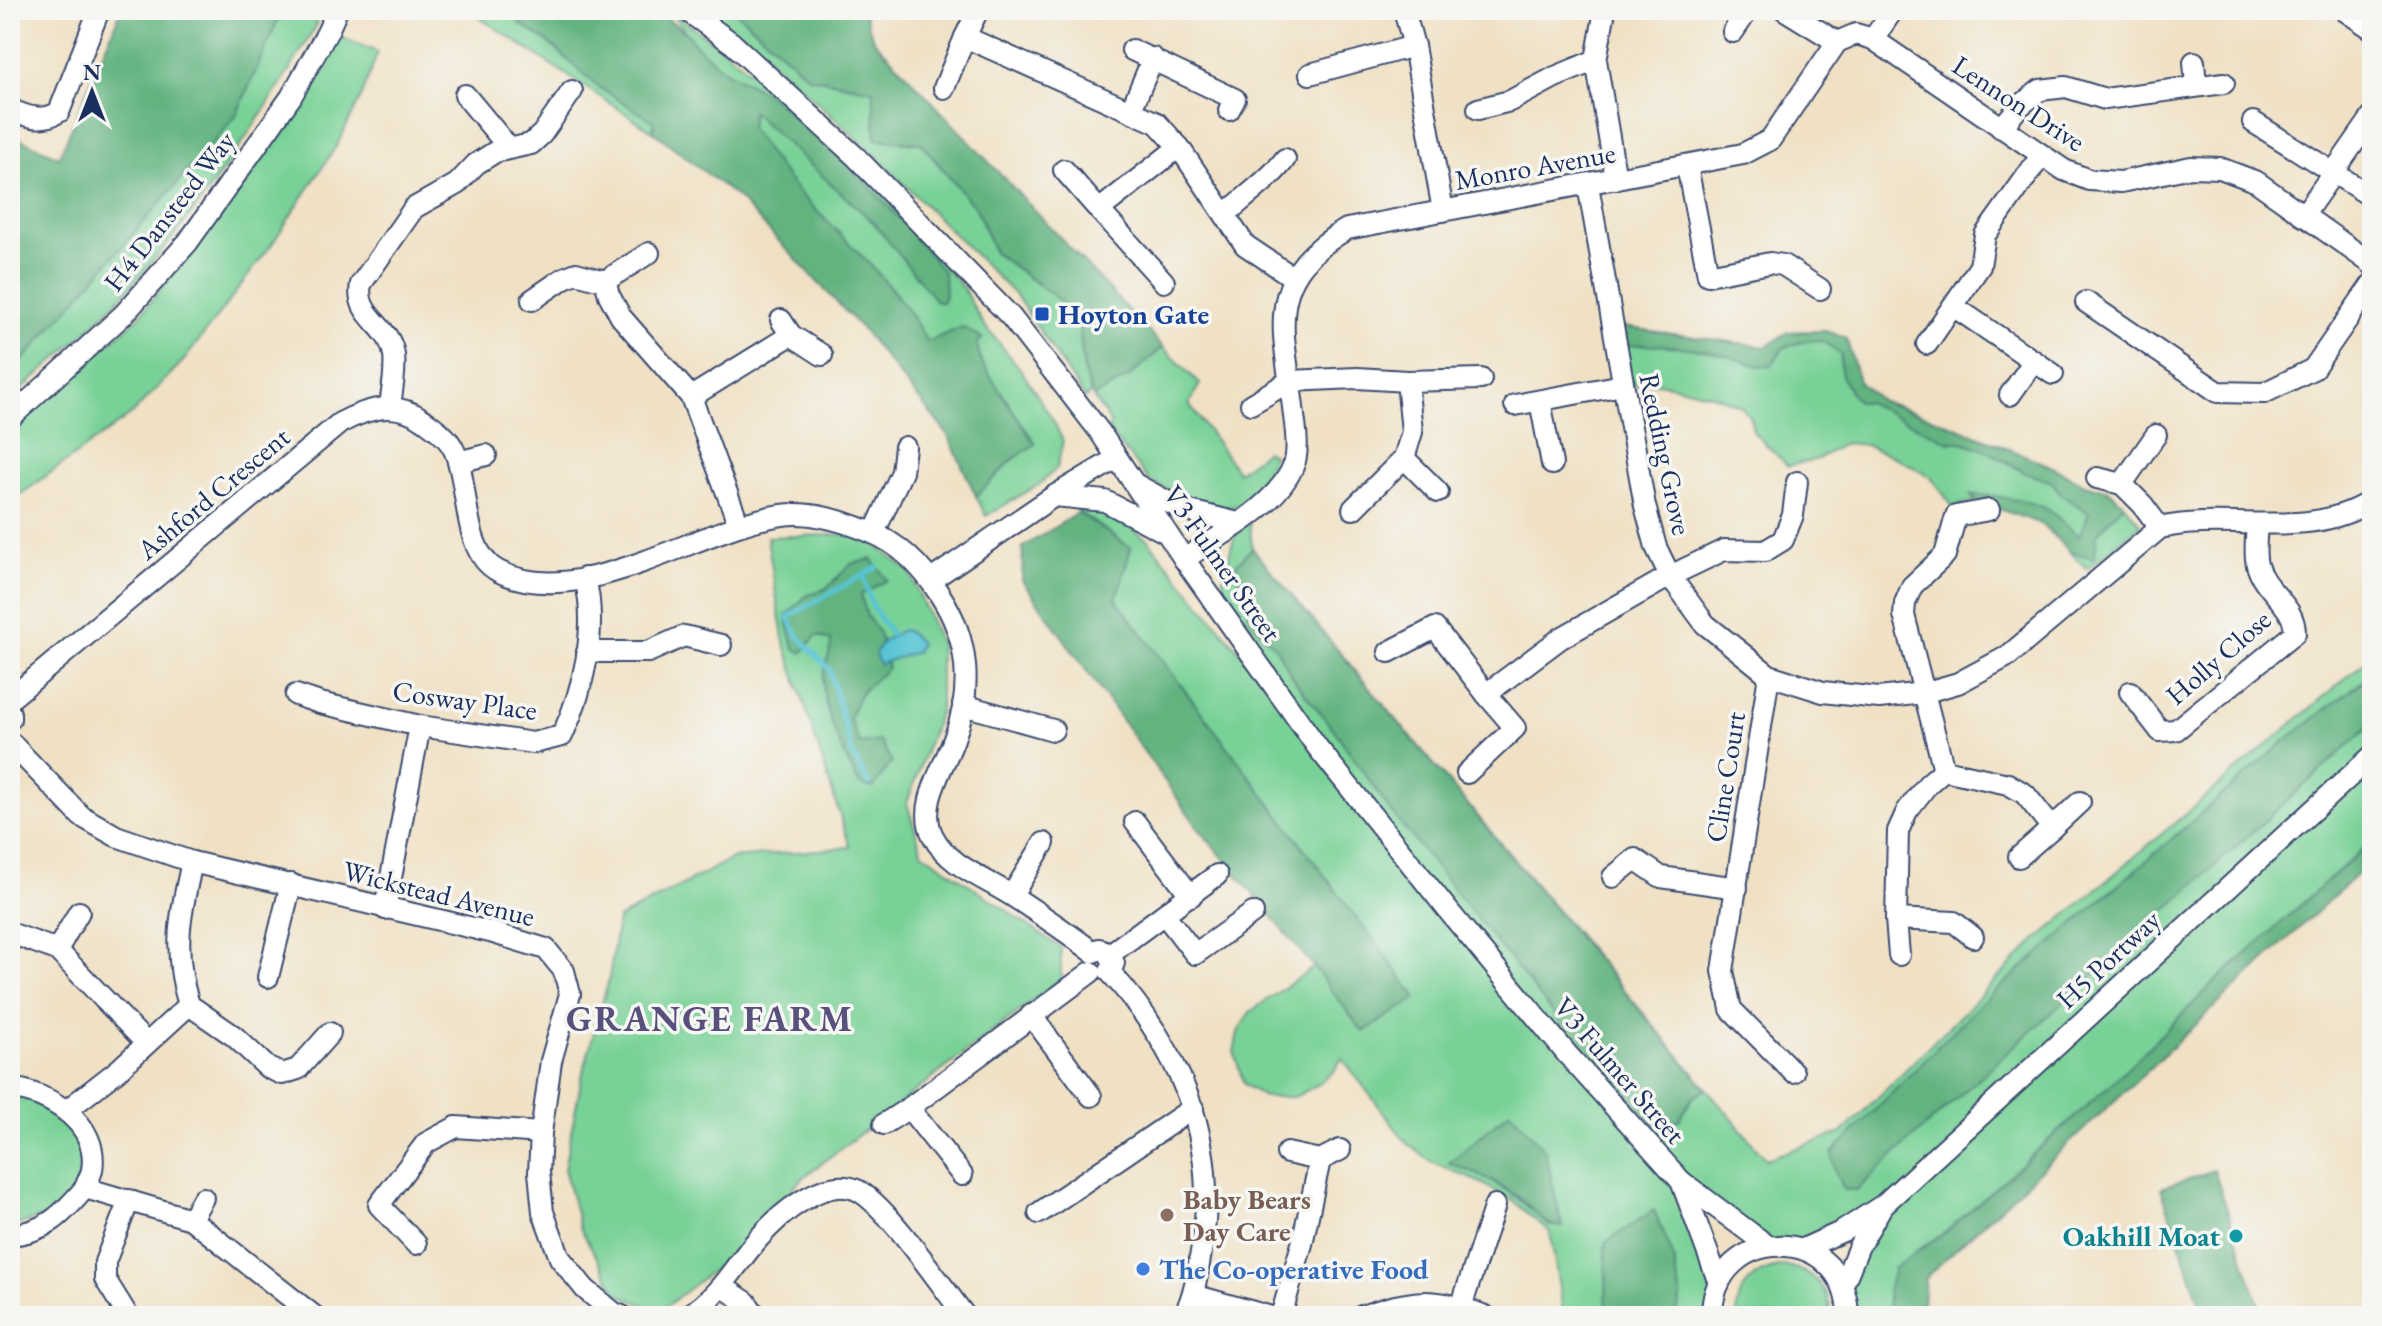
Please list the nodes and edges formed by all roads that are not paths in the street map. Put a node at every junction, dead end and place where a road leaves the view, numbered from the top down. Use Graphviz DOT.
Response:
graph roads {
  1 [pos="99,10"];
  2 [pos="337,10"];
  3 [pos="686,10"];
  4 [pos="978,10"];
  5 [pos="1404,10"];
  6 [pos="1605,10"];
  7 [pos="1748,10"];
  8 [pos="1785,10"];
  9 [pos="1893,10"];
  10 [pos="2344,10"];
  11 [pos="2372,29"];
  12 [pos="1733,32"];
  13 [pos="965,37"];
  14 [pos="1855,38"];
  15 [pos="1414,46"];
  16 [pos="1132,50"];
  17 [pos="1153,58"];
  18 [pos="1596,60"];
  19 [pos="2194,62"];
  20 [pos="1310,74"];
  21 [pos="2224,83"];
  22 [pos="2196,86"];
  23 [pos="944,88"];
  24 [pos="572,91"];
  25 [pos="465,95"];
  26 [pos="10,109"];
  27 [pos="1478,109"];
  28 [pos="1131,110"];
  29 [pos="1229,110"];
  30 [pos="2372,117"];
  31 [pos="2253,122"];
  32 [pos="2001,128"];
  33 [pos="1179,147"];
  34 [pos="509,148"];
  35 [pos="2041,156"];
  36 [pos="1285,159"];
  37 [pos="1687,166"];
  38 [pos="1064,170"];
  39 [pos="2334,172"];
  40 [pos="1616,179"];
  41 [pos="1588,185"];
  42 [pos="2372,197"];
  43 [pos="1099,210"];
  44 [pos="1443,211"];
  45 [pos="1226,214"];
  46 [pos="2303,216"];
  47 [pos="649,253"];
  48 [pos="2372,264"];
  49 [pos="1294,278"];
  50 [pos="605,281"];
  51 [pos="1164,282"];
  52 [pos="2372,284"];
  53 [pos="1820,289"];
  54 [pos="532,300"];
  55 [pos="2086,302"];
  56 [pos="1953,306"];
  57 [pos="1927,344"];
  58 [pos="822,355"];
  59 [pos="2034,361"];
  60 [pos="2053,374"];
  61 [pos="1481,379"];
  62 [pos="1290,381"];
  63 [pos="1407,381"];
  64 [pos="1623,385"];
  65 [pos="2010,395"];
  66 [pos="691,397"];
  67 [pos="1540,401"];
  68 [pos="1251,404"];
  69 [pos="1515,405"];
  70 [pos="390,406"];
  71 [pos="10,418"];
  72 [pos="2156,435"];
  73 [pos="905,447"];
  74 [pos="486,455"];
  75 [pos="1117,458"];
  76 [pos="1404,458"];
  77 [pos="458,462"];
  78 [pos="1552,464"];
  79 [pos="2097,478"];
  80 [pos="1797,482"];
  81 [pos="1133,483"];
  82 [pos="2122,484"];
  83 [pos="1438,492"];
  84 [pos="1054,496"];
  85 [pos="2372,500"];
  86 [pos="1353,509"];
  87 [pos="1989,510"];
  88 [pos="1238,523"];
  89 [pos="739,525"];
  90 [pos="2257,525"];
  91 [pos="2160,528"];
  92 [pos="874,533"];
  93 [pos="1167,533"];
  94 [pos="1184,559"];
  95 [pos="1670,576"];
  96 [pos="585,578"];
  97 [pos="931,580"];
  98 [pos="721,645"];
  99 [pos="587,652"];
  100 [pos="1389,652"];
  101 [pos="1769,675"];
  102 [pos="2130,692"];
  103 [pos="1923,693"];
  104 [pos="1486,694"];
  105 [pos="296,695"];
  106 [pos="10,699"];
  107 [pos="963,705"];
  108 [pos="420,726"];
  109 [pos="1053,730"];
  110 [pos="10,742"];
  111 [pos="2372,756"];
  112 [pos="1944,770"];
  113 [pos="1467,773"];
  114 [pos="2080,802"];
  115 [pos="1135,822"];
  116 [pos="2052,828"];
  117 [pos="1044,843"];
  118 [pos="2019,857"];
  119 [pos="192,862"];
  120 [pos="1217,875"];
  121 [pos="1613,877"];
  122 [pos="291,884"];
  123 [pos="1737,888"];
  124 [pos="1012,895"];
  125 [pos="1191,896"];
  126 [pos="385,909"];
  127 [pos="79,912"];
  128 [pos="1253,913"];
  129 [pos="1165,915"];
  130 [pos="1896,919"];
  131 [pos="10,933"];
  132 [pos="1973,937"];
  133 [pos="57,950"];
  134 [pos="1899,955"];
  135 [pos="1101,962"];
  136 [pos="268,977"];
  137 [pos="189,1005"];
  138 [pos="1031,1015"];
  139 [pos="330,1033"];
  140 [pos="146,1043"];
  141 [pos="1793,1072"];
  142 [pos="10,1088"];
  143 [pos="1091,1096"];
  144 [pos="909,1108"];
  145 [pos="1193,1108"];
  146 [pos="67,1110"];
  147 [pos="884,1124"];
  148 [pos="541,1133"];
  149 [pos="1340,1150"];
  150 [pos="1287,1153"];
  151 [pos="1320,1160"];
  152 [pos="962,1175"];
  153 [pos="1681,1181"];
  154 [pos="85,1188"];
  155 [pos="203,1198"];
  156 [pos="129,1200"];
  157 [pos="1495,1205"];
  158 [pos="1883,1205"];
  159 [pos="1039,1213"];
  160 [pos="191,1219"];
  161 [pos="10,1235"];
  162 [pos="416,1244"];
  163 [pos="1768,1246"];
  164 [pos="1803,1249"];
  165 [pos="1719,1283"];
  166 [pos="1843,1285"];
  167 [pos="723,1287"];
  168 [pos="1194,1295"];
  169 [pos="1471,1312"];
  170 [pos="616,1315"];
  171 [pos="128,1316"];
  172 [pos="314,1316"];
  173 [pos="688,1316"];
  174 [pos="756,1316"];
  175 [pos="965,1316"];
  176 [pos="1184,1316"];
  177 [pos="1268,1316"];
  178 [pos="1281,1316"];
  179 [pos="1362,1316"];
  180 [pos="1712,1316"];
  181 [pos="1848,1316"];
  1 -- 26 [label="street"];
  2 -- 71 [label="street, H4 Dansteed Way"];
  3 -- 75 [label="street, V3 Fulmer Street"];
  4 -- 13 [label="street"];
  5 -- 15 [label="street"];
  6 -- 18 [label="street"];
  7 -- 12 [label="street"];
  8 -- 14 [label="street, Lennon Drive"];
  9 -- 14 [label="street, Monro Avenue"];
  10 -- 11 [label="street"];
  13 -- 23 [label="street"];
  13 -- 28 [label="street"];
  14 -- 32 [label="street, Lennon Drive"];
  14 -- 37 [label="street, Monro Avenue"];
  15 -- 20 [label="street"];
  15 -- 44 [label="street"];
  16 -- 17 [label="street"];
  17 -- 28 [label="street"];
  17 -- 29 [label="street"];
  18 -- 27 [label="street"];
  18 -- 40 [label="street"];
  19 -- 22 [label="street"];
  21 -- 22 [label="street"];
  22 -- 32 [label="street"];
  24 -- 34 [label="street"];
  25 -- 34 [label="street"];
  28 -- 33 [label="street"];
  30 -- 39 [label="street"];
  31 -- 39 [label="street"];
  32 -- 35 [label="street, Lennon Drive"];
  33 -- 43 [label="street"];
  33 -- 45 [label="street"];
  34 -- 70 [label="street"];
  35 -- 46 [label="street, Lennon Drive"];
  35 -- 56 [label="street"];
  36 -- 45 [label="street"];
  37 -- 40 [label="street, Monro Avenue"];
  37 -- 53 [label="street"];
  38 -- 43 [label="street"];
  39 -- 42 [label="street"];
  39 -- 46 [label="street"];
  40 -- 41 [label="street, Monro Avenue"];
  41 -- 44 [label="street, Monro Avenue"];
  41 -- 64 [label="street, Redding Grove"];
  43 -- 51 [label="street"];
  44 -- 49 [label="street, Monro Avenue"];
  45 -- 49 [label="street"];
  46 -- 48 [label="street, Lennon Drive"];
  47 -- 50 [label="street"];
  49 -- 62 [label="street, Monro Avenue"];
  50 -- 54 [label="street"];
  50 -- 66 [label="street"];
  52 -- 55 [label="street"];
  56 -- 57 [label="street"];
  56 -- 59 [label="street"];
  58 -- 66 [label="street"];
  59 -- 60 [label="street"];
  59 -- 65 [label="street"];
  61 -- 63 [label="street"];
  62 -- 63 [label="street"];
  62 -- 68 [label="street"];
  62 -- 88 [label="street, Monro Avenue"];
  63 -- 76 [label="street"];
  64 -- 67 [label="street"];
  64 -- 95 [label="street, Redding Grove"];
  66 -- 89 [label="street"];
  67 -- 69 [label="street"];
  67 -- 78 [label="street"];
  70 -- 77 [label="street"];
  70 -- 106 [label="street, Ashford Crescent"];
  72 -- 82 [label="street"];
  73 -- 92 [label="street"];
  74 -- 77 [label="street"];
  75 -- 81 [label="street, V3 Fulmer Street"];
  75 -- 84 [label="street"];
  76 -- 83 [label="street"];
  76 -- 86 [label="street"];
  77 -- 96 [label="street"];
  79 -- 82 [label="street"];
  80 -- 95 [label="street"];
  81 -- 88 [label="street"];
  81 -- 93 [label="street, V3 Fulmer Street"];
  82 -- 91 [label="street"];
  84 -- 93 [label="street"];
  84 -- 97 [label="street"];
  85 -- 90 [label="street"];
  87 -- 103 [label="street"];
  88 -- 94 [label="street, Monro Avenue"];
  89 -- 92 [label="street"];
  89 -- 96 [label="street"];
  90 -- 91 [label="street"];
  90 -- 102 [label="street, Holly Close"];
  91 -- 103 [label="street, Redding Grove"];
  92 -- 97 [label="street"];
  93 -- 94 [label="street, V3 Fulmer Street"];
  94 -- 153 [label="street, V3 Fulmer Street"];
  95 -- 101 [label="street, Redding Grove"];
  95 -- 104 [label="street"];
  96 -- 99 [label="street, Cosway Place"];
  97 -- 107 [label="street"];
  98 -- 99 [label="street"];
  99 -- 108 [label="street, Cosway Place"];
  100 -- 104 [label="street"];
  101 -- 103 [label="street, Redding Grove"];
  101 -- 123 [label="street, Cline Court"];
  103 -- 112 [label="street"];
  104 -- 113 [label="street"];
  105 -- 108 [label="street, Cosway Place"];
  107 -- 109 [label="street"];
  107 -- 124 [label="street"];
  108 -- 126 [label="street"];
  110 -- 119 [label="street, Wickstead Avenue"];
  111 -- 158 [label="street, H5 Portway"];
  112 -- 116 [label="street"];
  112 -- 130 [label="street"];
  114 -- 116 [label="street"];
  115 -- 125 [label="street"];
  116 -- 118 [label="street"];
  117 -- 124 [label="street"];
  119 -- 122 [label="street, Wickstead Avenue"];
  119 -- 137 [label="street"];
  120 -- 125 [label="street"];
  121 -- 123 [label="street"];
  122 -- 126 [label="street, Wickstead Avenue"];
  122 -- 136 [label="street"];
  123 -- 141 [label="street, Cline Court"];
  124 -- 135 [label="street"];
  125 -- 129 [label="street"];
  126 -- 148 [label="street, Wickstead Avenue"];
  127 -- 133 [label="street"];
  128 -- 129 [label="street"];
  129 -- 135 [label="street"];
  130 -- 132 [label="street"];
  130 -- 134 [label="street"];
  131 -- 133 [label="street"];
  133 -- 140 [label="street"];
  135 -- 138 [label="street"];
  135 -- 145 [label="street"];
  137 -- 139 [label="street"];
  137 -- 140 [label="street"];
  138 -- 143 [label="street"];
  138 -- 144 [label="street"];
  140 -- 146 [label="street"];
  142 -- 146 [label="street"];
  144 -- 147 [label="street"];
  144 -- 152 [label="street"];
  145 -- 159 [label="street"];
  145 -- 168 [label="street"];
  146 -- 154 [label="street"];
  148 -- 162 [label="street"];
  148 -- 170 [label="street, Wickstead Avenue"];
  149 -- 151 [label="street"];
  150 -- 151 [label="street"];
  151 -- 178 [label="street"];
  153 -- 163 [label="street, V3 Fulmer Street"];
  153 -- 165 [label="street, V3 Fulmer Street"];
  154 -- 156 [label="street"];
  154 -- 161 [label="street"];
  155 -- 160 [label="street"];
  156 -- 160 [label="street"];
  156 -- 171 [label="street"];
  157 -- 169 [label="street"];
  158 -- 164 [label="street, H5 Portway"];
  158 -- 166 [label="street, H5 Portway"];
  160 -- 172 [label="street"];
  163 -- 164 [label="street"];
  163 -- 165 [label="street"];
  164 -- 166 [label="street"];
  165 -- 180 [label="street"];
  166 -- 181 [label="street"];
  167 -- 173 [label="street"];
  167 -- 174 [label="street"];
  167 -- 175 [label="street"];
  168 -- 176 [label="street"];
  168 -- 177 [label="street"];
  169 -- 179 [label="street"];
}
